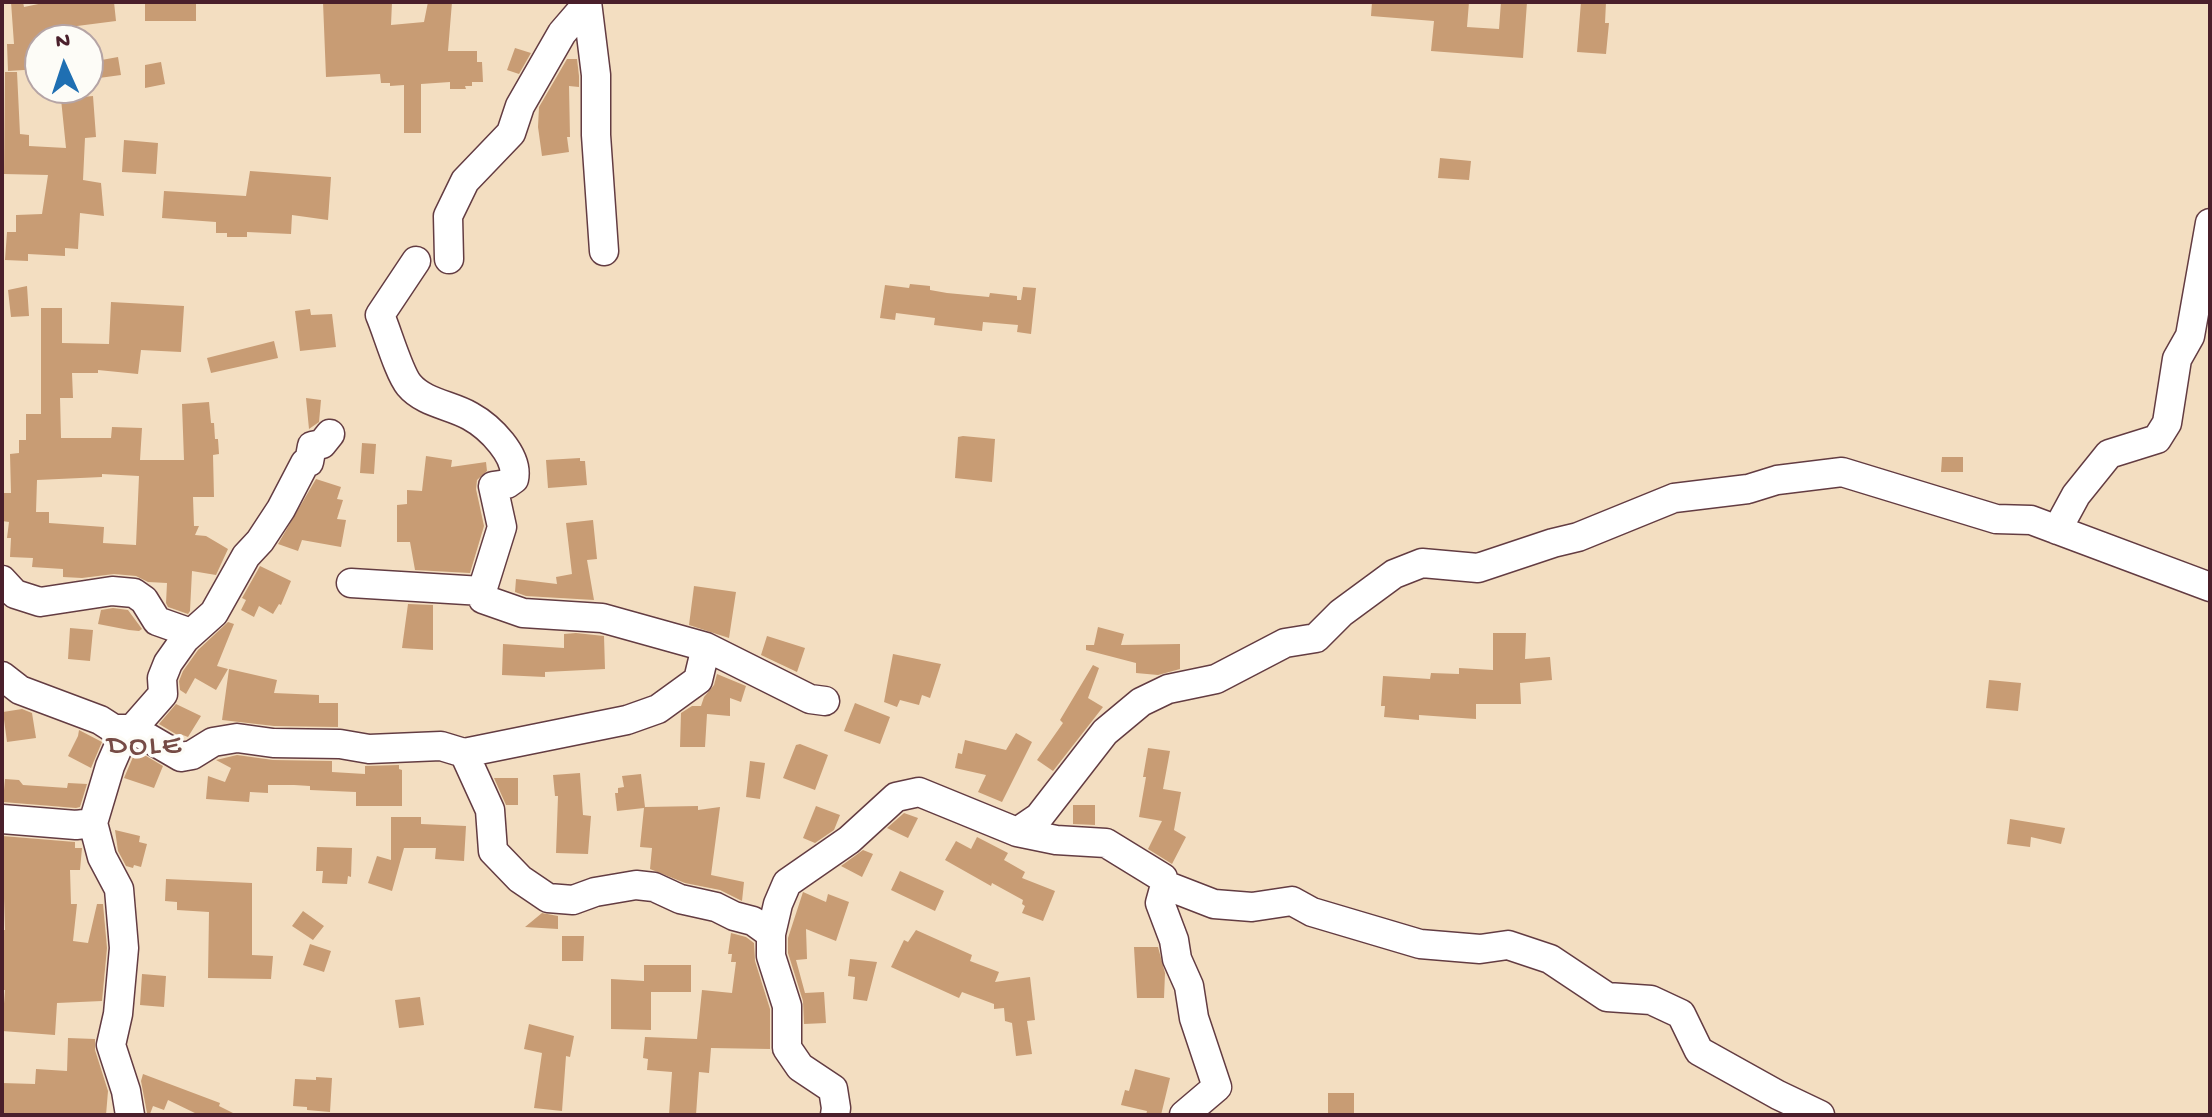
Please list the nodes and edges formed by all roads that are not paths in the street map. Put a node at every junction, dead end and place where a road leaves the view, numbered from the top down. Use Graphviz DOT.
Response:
graph roads {
  1 [pos="587,3"];
  2 [pos="2210,223"];
  3 [pos="604,251"];
  4 [pos="449,259"];
  5 [pos="416,261"];
  6 [pos="330,434"];
  7 [pos="2057,530"];
  8 [pos="2,580"];
  9 [pos="351,583"];
  10 [pos="2210,587"];
  11 [pos="482,591"];
  12 [pos="191,633"];
  13 [pos="706,647"];
  14 [pos="2,676"];
  15 [pos="825,701"];
  16 [pos="133,729"];
  17 [pos="464,753"];
  18 [pos="2,819"];
  19 [pos="93,823"];
  20 [pos="1017,832"];
  21 [pos="1165,885"];
  22 [pos="771,934"];
  23 [pos="130,1115"];
  24 [pos="835,1115"];
  25 [pos="1184,1115"];
  26 [pos="1820,1115"];
  1 -- 3 [label="street"];
  1 -- 4 [label="street"];
  2 -- 7 [label="street"];
  5 -- 11 [label="street"];
  6 -- 12 [label="street"];
  7 -- 10 [label="street"];
  7 -- 20 [label="street"];
  8 -- 12 [label="street"];
  9 -- 11 [label="street"];
  11 -- 13 [label="street"];
  12 -- 16 [label="street"];
  13 -- 15 [label="street"];
  13 -- 17 [label="street"];
  14 -- 16 [label="street"];
  16 -- 17 [label="street"];
  16 -- 19 [label="street"];
  17 -- 22 [label="street"];
  18 -- 19 [label="street"];
  19 -- 23 [label="street"];
  20 -- 21 [label="street"];
  20 -- 22 [label="street"];
  21 -- 25 [label="street"];
  21 -- 26 [label="street"];
  22 -- 24 [label="street"];
}
